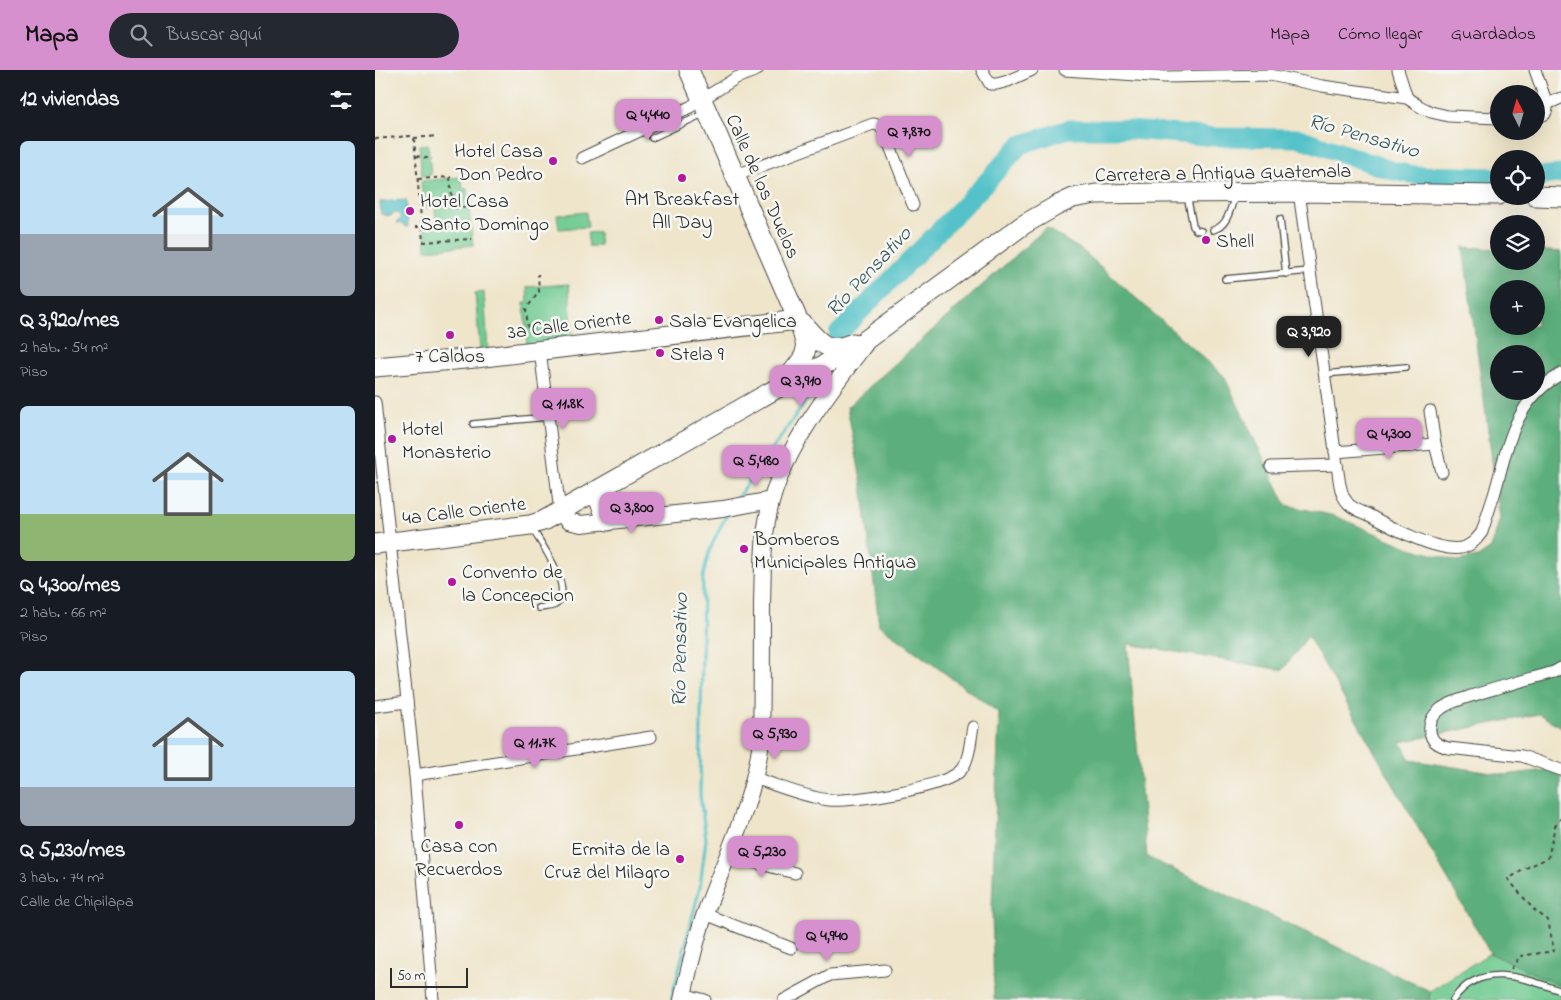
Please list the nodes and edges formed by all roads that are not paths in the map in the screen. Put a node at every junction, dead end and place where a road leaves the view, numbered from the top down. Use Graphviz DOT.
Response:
graph roads {
  1 [pos="689,70"];
  2 [pos="757,70"];
  3 [pos="982,70"];
  4 [pos="1032,70"];
  5 [pos="1065,70"];
  6 [pos="1398,70"];
  7 [pos="1535,70"];
  8 [pos="1196,73"];
  9 [pos="1269,73"];
  10 [pos="1407,98"];
  11 [pos="1561,98"];
  12 [pos="1547,104"];
  13 [pos="704,106"];
  14 [pos="1545,114"];
  15 [pos="1490,118"];
  16 [pos="652,138"];
  17 [pos="582,158"];
  18 [pos="734,176"];
  19 [pos="1187,192"];
  20 [pos="1237,192"];
  21 [pos="1299,192"];
  22 [pos="1490,195"];
  23 [pos="1545,196"];
  24 [pos="1561,197"];
  25 [pos="913,204"];
  26 [pos="1280,219"];
  27 [pos="1213,230"];
  28 [pos="1201,231"];
  29 [pos="1310,271"];
  30 [pos="1286,274"];
  31 [pos="1225,279"];
  32 [pos="798,320"];
  33 [pos="871,336"];
  34 [pos="540,350"];
  35 [pos="831,355"];
  36 [pos="375,367"];
  37 [pos="1407,367"];
  38 [pos="1324,374"];
  39 [pos="1561,374"];
  40 [pos="781,386"];
  41 [pos="375,402"];
  42 [pos="1430,411"];
  43 [pos="548,417"];
  44 [pos="473,424"];
  45 [pos="1435,444"];
  46 [pos="1335,452"];
  47 [pos="1337,465"];
  48 [pos="1271,468"];
  49 [pos="1442,472"];
  50 [pos="595,491"];
  51 [pos="771,500"];
  52 [pos="560,512"];
  53 [pos="608,521"];
  54 [pos="530,525"];
  55 [pos="382,543"];
  56 [pos="539,608"];
  57 [pos="1561,668"];
  58 [pos="407,702"];
  59 [pos="375,706"];
  60 [pos="973,727"];
  61 [pos="651,737"];
  62 [pos="1561,770"];
  63 [pos="415,776"];
  64 [pos="755,777"];
  65 [pos="727,855"];
  66 [pos="795,873"];
  67 [pos="705,914"];
  68 [pos="791,948"];
  69 [pos="885,970"];
  70 [pos="1561,991"];
  71 [pos="682,994"];
  72 [pos="433,1000"];
  73 [pos="705,1000"];
  74 [pos="784,1000"];
  75 [pos="1453,1000"];
  1 -- 13 [label="main road, Calle de los Duelos"];
  2 -- 13 [label="street"];
  3 -- 4 [label="street"];
  5 -- 8 [label="street"];
  6 -- 10 [label="street"];
  7 -- 12 [label="street"];
  8 -- 9 [label="street"];
  9 -- 10 [label="street"];
  10 -- 15 [label="street"];
  11 -- 12 [label="street"];
  12 -- 14 [label="street"];
  13 -- 16 [label="lane"];
  13 -- 17 [label="street"];
  13 -- 18 [label="main road, Calle de los Duelos"];
  18 -- 25 [label="street"];
  18 -- 32 [label="main road, Calle de los Duelos"];
  19 -- 20 [label="main road, Carretera a Antigua Guatemala"];
  19 -- 28 [label="lane"];
  19 -- 33 [label="main road, Carretera a Antigua Guatemala"];
  20 -- 21 [label="main road, Carretera a Antigua Guatemala"];
  20 -- 27 [label="lane"];
  21 -- 22 [label="main road, Carretera a Antigua Guatemala"];
  21 -- 29 [label="street"];
  23 -- 24 [label="main road"];
  26 -- 30 [label="lane"];
  29 -- 30 [label="lane"];
  29 -- 38 [label="street"];
  30 -- 31 [label="lane"];
  32 -- 34 [label="main road, 3a Calle Oriente"];
  32 -- 35 [label="main road, Calle de los Duelos"];
  32 -- 40 [label="main road, Calle de los Duelos"];
  33 -- 35 [label="main road"];
  33 -- 51 [label="main road"];
  34 -- 36 [label="main road, 3a Calle Oriente"];
  34 -- 43 [label="street"];
  35 -- 40 [label="main road, 4a Calle Oriente"];
  37 -- 38 [label="lane"];
  38 -- 46 [label="street"];
  39 -- 47 [label="street"];
  40 -- 50 [label="main road, 4a Calle Oriente"];
  41 -- 55 [label="street"];
  42 -- 45 [label="street"];
  43 -- 44 [label="lane"];
  43 -- 52 [label="street"];
  45 -- 46 [label="street"];
  45 -- 49 [label="street"];
  46 -- 47 [label="street"];
  47 -- 48 [label="street"];
  50 -- 52 [label="main road, 4a Calle Oriente"];
  50 -- 53 [label="main road"];
  51 -- 53 [label="main road"];
  51 -- 64 [label="main road"];
  52 -- 53 [label="main road"];
  52 -- 54 [label="main road, 4a Calle Oriente"];
  54 -- 55 [label="main road, 4a Calle Oriente"];
  54 -- 56 [label="lane"];
  55 -- 58 [label="street"];
  57 -- 62 [label="street"];
  58 -- 59 [label="street"];
  58 -- 63 [label="street"];
  60 -- 64 [label="street"];
  61 -- 63 [label="street"];
  63 -- 72 [label="street"];
  64 -- 65 [label="main road"];
  65 -- 66 [label="street"];
  65 -- 67 [label="main road"];
  67 -- 68 [label="street"];
  67 -- 71 [label="main road"];
  69 -- 74 [label="street"];
  70 -- 75 [label="lane"];
  71 -- 73 [label="street"];
}
